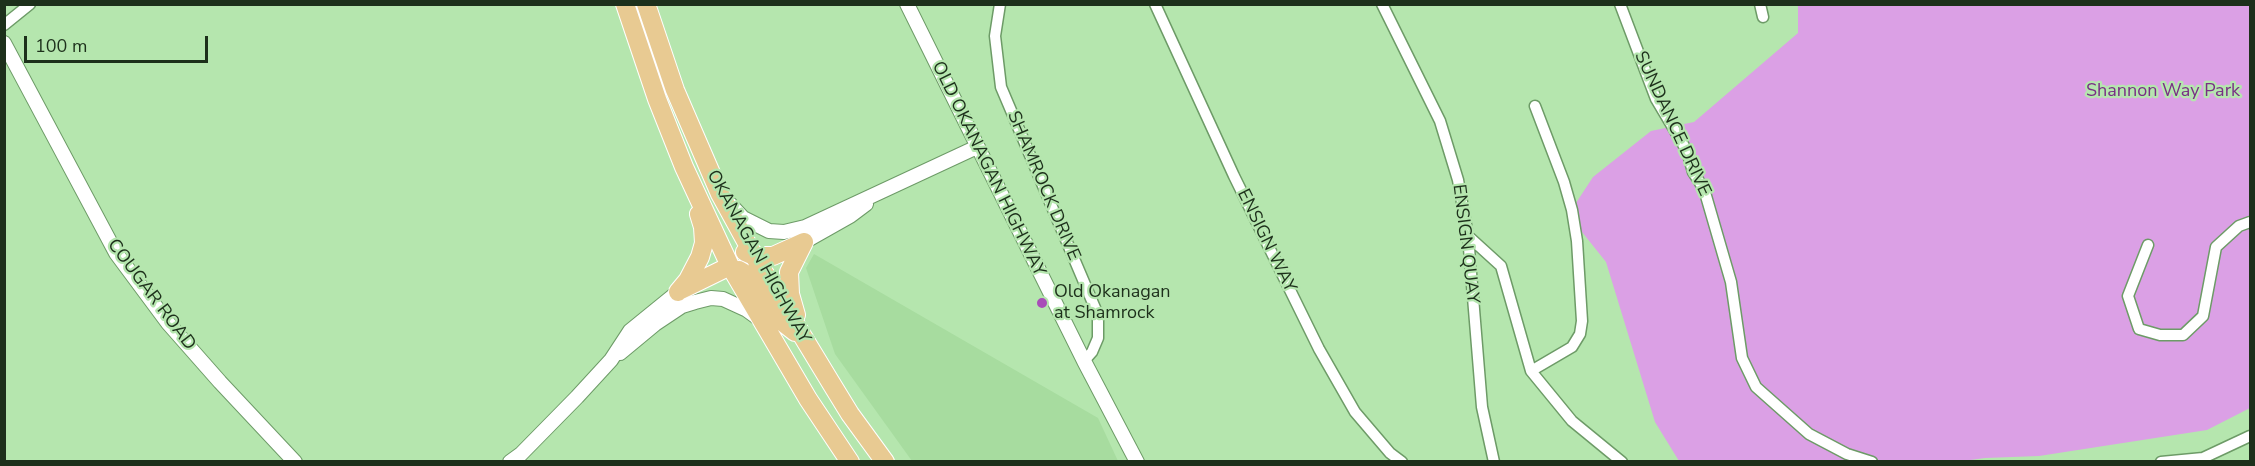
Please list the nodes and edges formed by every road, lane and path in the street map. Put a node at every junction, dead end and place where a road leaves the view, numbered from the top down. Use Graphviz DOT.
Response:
graph roads {
  1 [pos="30,4"];
  2 [pos="624,4"];
  3 [pos="646,4"];
  4 [pos="907,4"];
  5 [pos="1000,4"];
  6 [pos="1155,4"];
  7 [pos="1382,4"];
  8 [pos="1620,4"];
  9 [pos="1760,4"];
  10 [pos="1763,17"];
  11 [pos="4,25"];
  12 [pos="4,43"];
  13 [pos="1535,106"];
  14 [pos="977,147"];
  15 [pos="684,166"];
  16 [pos="720,194"];
  17 [pos="879,194"];
  18 [pos="2250,222"];
  19 [pos="1468,236"];
  20 [pos="804,242"];
  21 [pos="2148,245"];
  22 [pos="754,256"];
  23 [pos="730,266"];
  24 [pos="678,292"];
  25 [pos="761,321"];
  26 [pos="804,339"];
  27 [pos="611,360"];
  28 [pos="1084,361"];
  29 [pos="1531,371"];
  30 [pos="2250,436"];
  31 [pos="295,462"];
  32 [pos="510,462"];
  33 [pos="850,462"];
  34 [pos="885,462"];
  35 [pos="1137,462"];
  36 [pos="1402,462"];
  37 [pos="1494,462"];
  38 [pos="1622,462"];
  39 [pos="1872,462"];
  40 [pos="2162,462"];
  1 -- 11 [label="street"];
  2 -- 15 [label="highway, OKANAGAN HIGHWAY"];
  3 -- 16 [label="highway, OKANAGAN HIGHWAY"];
  4 -- 14 [label="street, OLD OKANAGAN HIGHWAY"];
  5 -- 28 [label="street, SHAMROCK DRIVE"];
  6 -- 36 [label="street, ENSIGN WAY"];
  7 -- 19 [label="street, ENSIGN QUAY"];
  8 -- 39 [label="street, SUNDANCE DRIVE"];
  9 -- 10 [label="street"];
  12 -- 31 [label="street, COUGAR ROAD"];
  13 -- 29 [label="street"];
  14 -- 17 [label="street"];
  14 -- 28 [label="street, OLD OKANAGAN HIGHWAY"];
  15 -- 22 [label="highway"];
  15 -- 23 [label="highway, OKANAGAN HIGHWAY"];
  15 -- 24 [label="highway"];
  16 -- 17 [label="street"];
  16 -- 22 [label="highway, OKANAGAN HIGHWAY"];
  17 -- 20 [label="street"];
  18 -- 21 [label="street"];
  19 -- 29 [label="street"];
  19 -- 37 [label="street, ENSIGN QUAY"];
  20 -- 22 [label="highway"];
  20 -- 26 [label="highway"];
  22 -- 26 [label="highway, OKANAGAN HIGHWAY"];
  23 -- 24 [label="highway"];
  23 -- 25 [label="highway, OKANAGAN HIGHWAY"];
  23 -- 26 [label="highway"];
  24 -- 27 [label="street"];
  25 -- 27 [label="street"];
  25 -- 33 [label="highway, OKANAGAN HIGHWAY"];
  26 -- 34 [label="highway, OKANAGAN HIGHWAY"];
  27 -- 32 [label="street"];
  28 -- 35 [label="street, OLD OKANAGAN HIGHWAY"];
  29 -- 38 [label="street"];
  30 -- 40 [label="street"];
}
